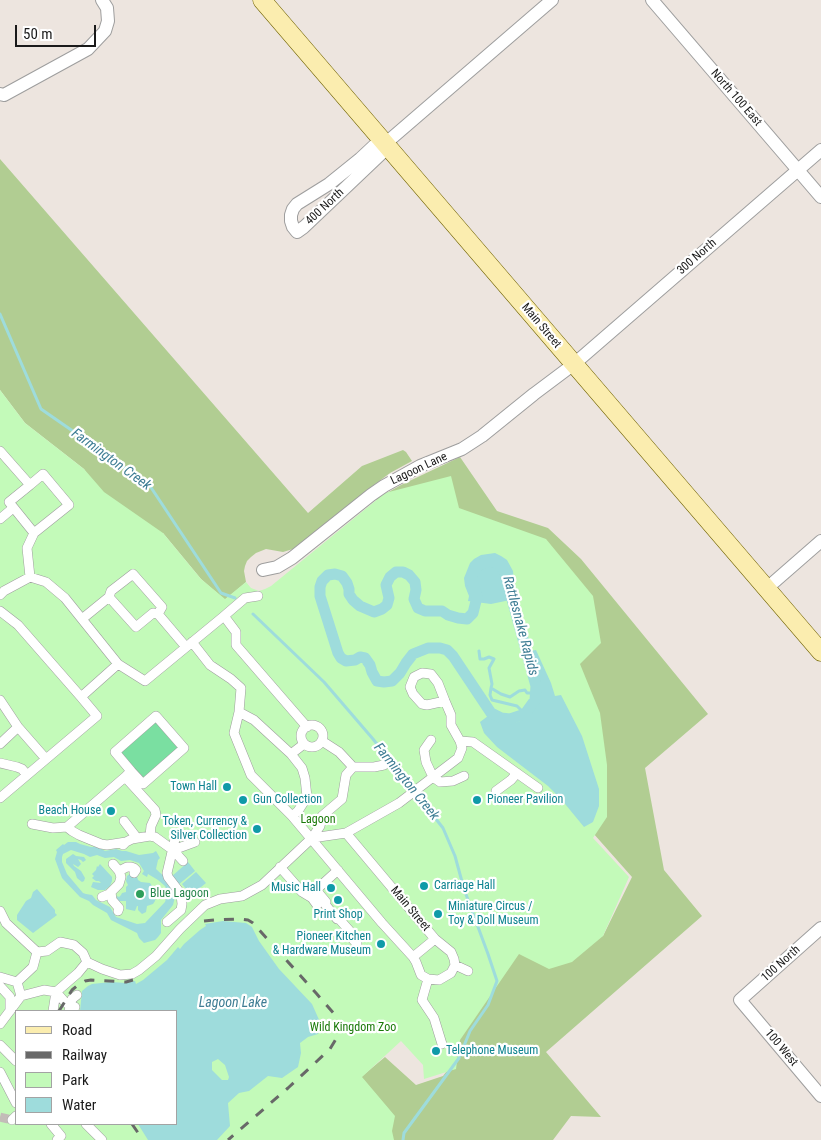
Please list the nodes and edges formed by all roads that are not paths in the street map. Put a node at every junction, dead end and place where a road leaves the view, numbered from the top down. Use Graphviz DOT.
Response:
graph roads {
  1 [pos="102,0"];
  2 [pos="262,0"];
  3 [pos="552,0"];
  4 [pos="652,0"];
  5 [pos="0,94"];
  6 [pos="386,144"];
  7 [pos="821,150"];
  8 [pos="798,170"];
  9 [pos="352,173"];
  10 [pos="821,197"];
  11 [pos="574,364"];
  12 [pos="0,450"];
  13 [pos="30,485"];
  14 [pos="13,508"];
  15 [pos="0,519"];
  16 [pos="34,533"];
  17 [pos="821,541"];
  18 [pos="263,570"];
  19 [pos="30,577"];
  20 [pos="766,589"];
  21 [pos="0,595"];
  22 [pos="258,596"];
  23 [pos="109,597"];
  24 [pos="0,611"];
  25 [pos="158,614"];
  26 [pos="224,616"];
  27 [pos="82,618"];
  28 [pos="189,644"];
  29 [pos="821,652"];
  30 [pos="118,664"];
  31 [pos="81,697"];
  32 [pos="0,700"];
  33 [pos="445,701"];
  34 [pos="239,712"];
  35 [pos="18,727"];
  36 [pos="307,727"];
  37 [pos="431,740"];
  38 [pos="322,741"];
  39 [pos="460,741"];
  40 [pos="0,744"];
  41 [pos="304,744"];
  42 [pos="290,754"];
  43 [pos="46,759"];
  44 [pos="0,763"];
  45 [pos="384,765"];
  46 [pos="353,767"];
  47 [pos="517,773"];
  48 [pos="128,774"];
  49 [pos="28,775"];
  50 [pos="464,776"];
  51 [pos="433,777"];
  52 [pos="538,788"];
  53 [pos="496,791"];
  54 [pos="8,794"];
  55 [pos="292,816"];
  56 [pos="124,822"];
  57 [pos="32,824"];
  58 [pos="67,827"];
  59 [pos="346,833"];
  60 [pos="176,835"];
  61 [pos="150,836"];
  62 [pos="138,838"];
  63 [pos="312,838"];
  64 [pos="195,842"];
  65 [pos="173,850"];
  66 [pos="184,861"];
  67 [pos="280,867"];
  68 [pos="338,870"];
  69 [pos="134,873"];
  70 [pos="111,892"];
  71 [pos="102,897"];
  72 [pos="317,905"];
  73 [pos="0,911"];
  74 [pos="118,911"];
  75 [pos="170,921"];
  76 [pos="821,928"];
  77 [pos="435,939"];
  78 [pos="357,944"];
  79 [pos="37,952"];
  80 [pos="413,957"];
  81 [pos="87,962"];
  82 [pos="455,965"];
  83 [pos="468,971"];
  84 [pos="0,977"];
  85 [pos="428,979"];
  86 [pos="17,982"];
  87 [pos="0,986"];
  88 [pos="56,992"];
  89 [pos="77,995"];
  90 [pos="21,996"];
  91 [pos="740,1000"];
  92 [pos="71,1008"];
  93 [pos="52,1010"];
  94 [pos="10,1011"];
  95 [pos="0,1024"];
  96 [pos="442,1044"];
  97 [pos="1,1048"];
  98 [pos="15,1060"];
  99 [pos="0,1072"];
  100 [pos="821,1096"];
  101 [pos="15,1102"];
  102 [pos="52,1125"];
  103 [pos="61,1125"];
  104 [pos="89,1126"];
  105 [pos="59,1138"];
  106 [pos="91,1140"];
  107 [pos="102,1140"];
  1 -- 5 [label="street"];
  2 -- 6 [label="main road, Main Street"];
  3 -- 6 [label="street, 400 North"];
  4 -- 8 [label="street, North 100 East"];
  6 -- 9 [label="street, 400 North"];
  6 -- 11 [label="main road, Main Street"];
  7 -- 8 [label="street, 300 North"];
  8 -- 10 [label="street, North 100 East"];
  8 -- 11 [label="street, 300 North"];
  9 -- 9 [label="street, 400 North"];
  11 -- 18 [label="street, Lagoon Lane"];
  11 -- 20 [label="main road, Main Street"];
  12 -- 13 [label="street"];
  13 -- 14 [label="street"];
  13 -- 16 [label="street"];
  14 -- 15 [label="street"];
  14 -- 16 [label="street"];
  16 -- 19 [label="street"];
  17 -- 20 [label="street"];
  19 -- 21 [label="street"];
  19 -- 27 [label="street"];
  20 -- 29 [label="main road, Main Street"];
  22 -- 26 [label="street"];
  23 -- 25 [label="street"];
  23 -- 25 [label="street"];
  23 -- 27 [label="street"];
  24 -- 31 [label="street"];
  25 -- 28 [label="street"];
  26 -- 28 [label="street"];
  26 -- 36 [label="street"];
  27 -- 30 [label="street"];
  28 -- 30 [label="street"];
  28 -- 34 [label="street"];
  30 -- 31 [label="street"];
  31 -- 43 [label="street"];
  32 -- 35 [label="street"];
  33 -- 39 [label="street"];
  34 -- 42 [label="street"];
  34 -- 55 [label="street"];
  35 -- 40 [label="street"];
  35 -- 43 [label="street"];
  36 -- 38 [label="street"];
  36 -- 41 [label="street"];
  37 -- 51 [label="street"];
  38 -- 41 [label="street"];
  38 -- 46 [label="street"];
  39 -- 47 [label="street"];
  39 -- 51 [label="street"];
  41 -- 42 [label="street"];
  42 -- 55 [label="street"];
  43 -- 49 [label="street"];
  44 -- 49 [label="street"];
  45 -- 46 [label="street"];
  46 -- 63 [label="street"];
  47 -- 52 [label="street"];
  47 -- 53 [label="street"];
  48 -- 48 [label="street"];
  48 -- 58 [label="street"];
  48 -- 61 [label="street"];
  49 -- 54 [label="street"];
  50 -- 51 [label="street"];
  51 -- 59 [label="street"];
  55 -- 63 [label="street"];
  56 -- 62 [label="street"];
  57 -- 58 [label="street"];
  58 -- 62 [label="street"];
  59 -- 63 [label="street"];
  59 -- 77 [label="street, Main Street"];
  60 -- 65 [label="street"];
  61 -- 62 [label="street"];
  61 -- 65 [label="street"];
  63 -- 67 [label="street"];
  63 -- 68 [label="street"];
  64 -- 65 [label="street"];
  65 -- 66 [label="street"];
  65 -- 75 [label="street"];
  67 -- 72 [label="street"];
  67 -- 81 [label="street"];
  68 -- 78 [label="street"];
  68 -- 80 [label="street"];
  69 -- 70 [label="street"];
  70 -- 71 [label="street"];
  70 -- 74 [label="street"];
  73 -- 79 [label="street"];
  76 -- 91 [label="street, 100 North"];
  77 -- 80 [label="street, Main Street"];
  77 -- 82 [label="street"];
  79 -- 81 [label="street"];
  79 -- 86 [label="street"];
  80 -- 85 [label="street"];
  81 -- 88 [label="street"];
  82 -- 83 [label="street"];
  82 -- 85 [label="street"];
  84 -- 86 [label="street"];
  85 -- 96 [label="street"];
  86 -- 90 [label="street"];
  87 -- 94 [label="street"];
  88 -- 90 [label="street"];
  88 -- 92 [label="street"];
  88 -- 93 [label="street"];
  89 -- 92 [label="street"];
  90 -- 94 [label="street"];
  91 -- 100 [label="street, 100 West"];
  94 -- 95 [label="street"];
  97 -- 98 [label="street"];
  99 -- 101 [label="street"];
  102 -- 105 [label="street"];
  103 -- 105 [label="street"];
  104 -- 106 [label="street"];
  104 -- 107 [label="street"];
}
